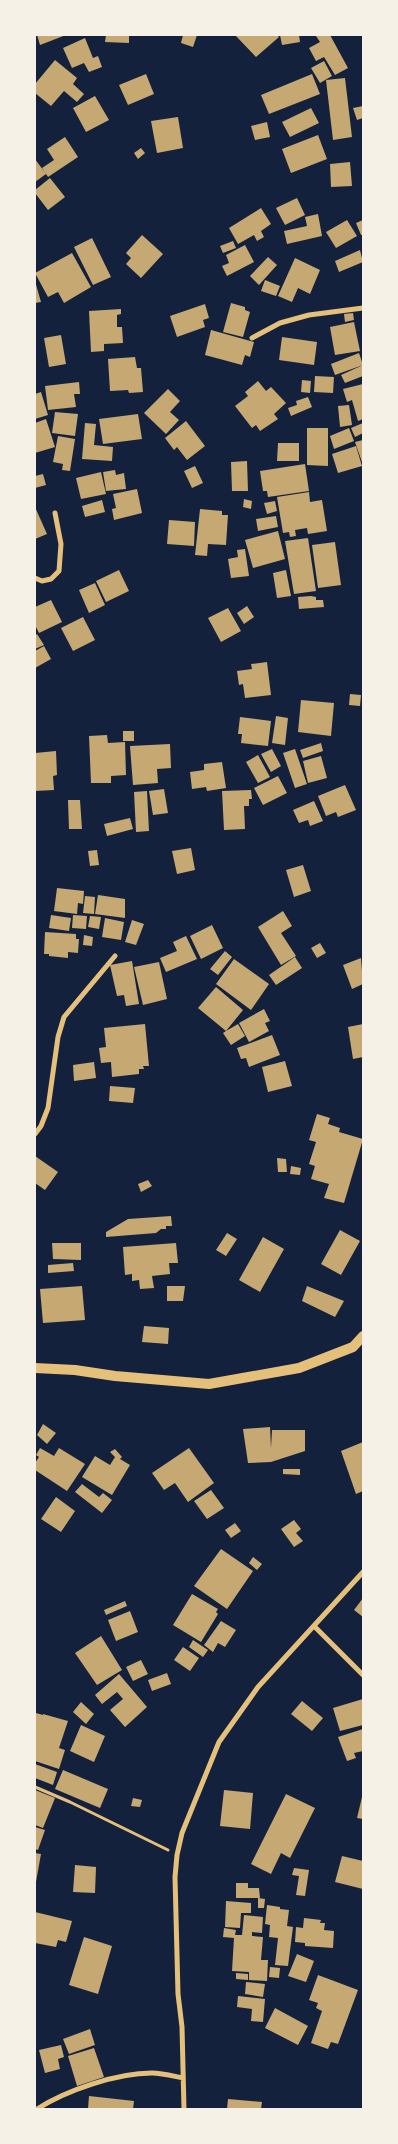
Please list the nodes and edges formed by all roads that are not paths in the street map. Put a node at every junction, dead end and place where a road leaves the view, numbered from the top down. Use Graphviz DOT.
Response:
graph roads {
  1 [pos="363,308"];
  2 [pos="252,338"];
  3 [pos="55,513"];
  4 [pos="35,578"];
  5 [pos="115,956"];
  6 [pos="35,1134"];
  7 [pos="363,1336"];
  8 [pos="35,1368"];
  9 [pos="363,1572"];
  10 [pos="314,1626"];
  11 [pos="363,1675"];
  12 [pos="183,2078"];
  13 [pos="38,2109"];
  14 [pos="184,2109"];
  1 -- 2 [label="street"];
  3 -- 4 [label="street"];
  5 -- 6 [label="street"];
  7 -- 8 [label="main road"];
  9 -- 10 [label="street"];
  10 -- 11 [label="street"];
  10 -- 12 [label="street"];
  12 -- 13 [label="street"];
  12 -- 14 [label="street"];
}
